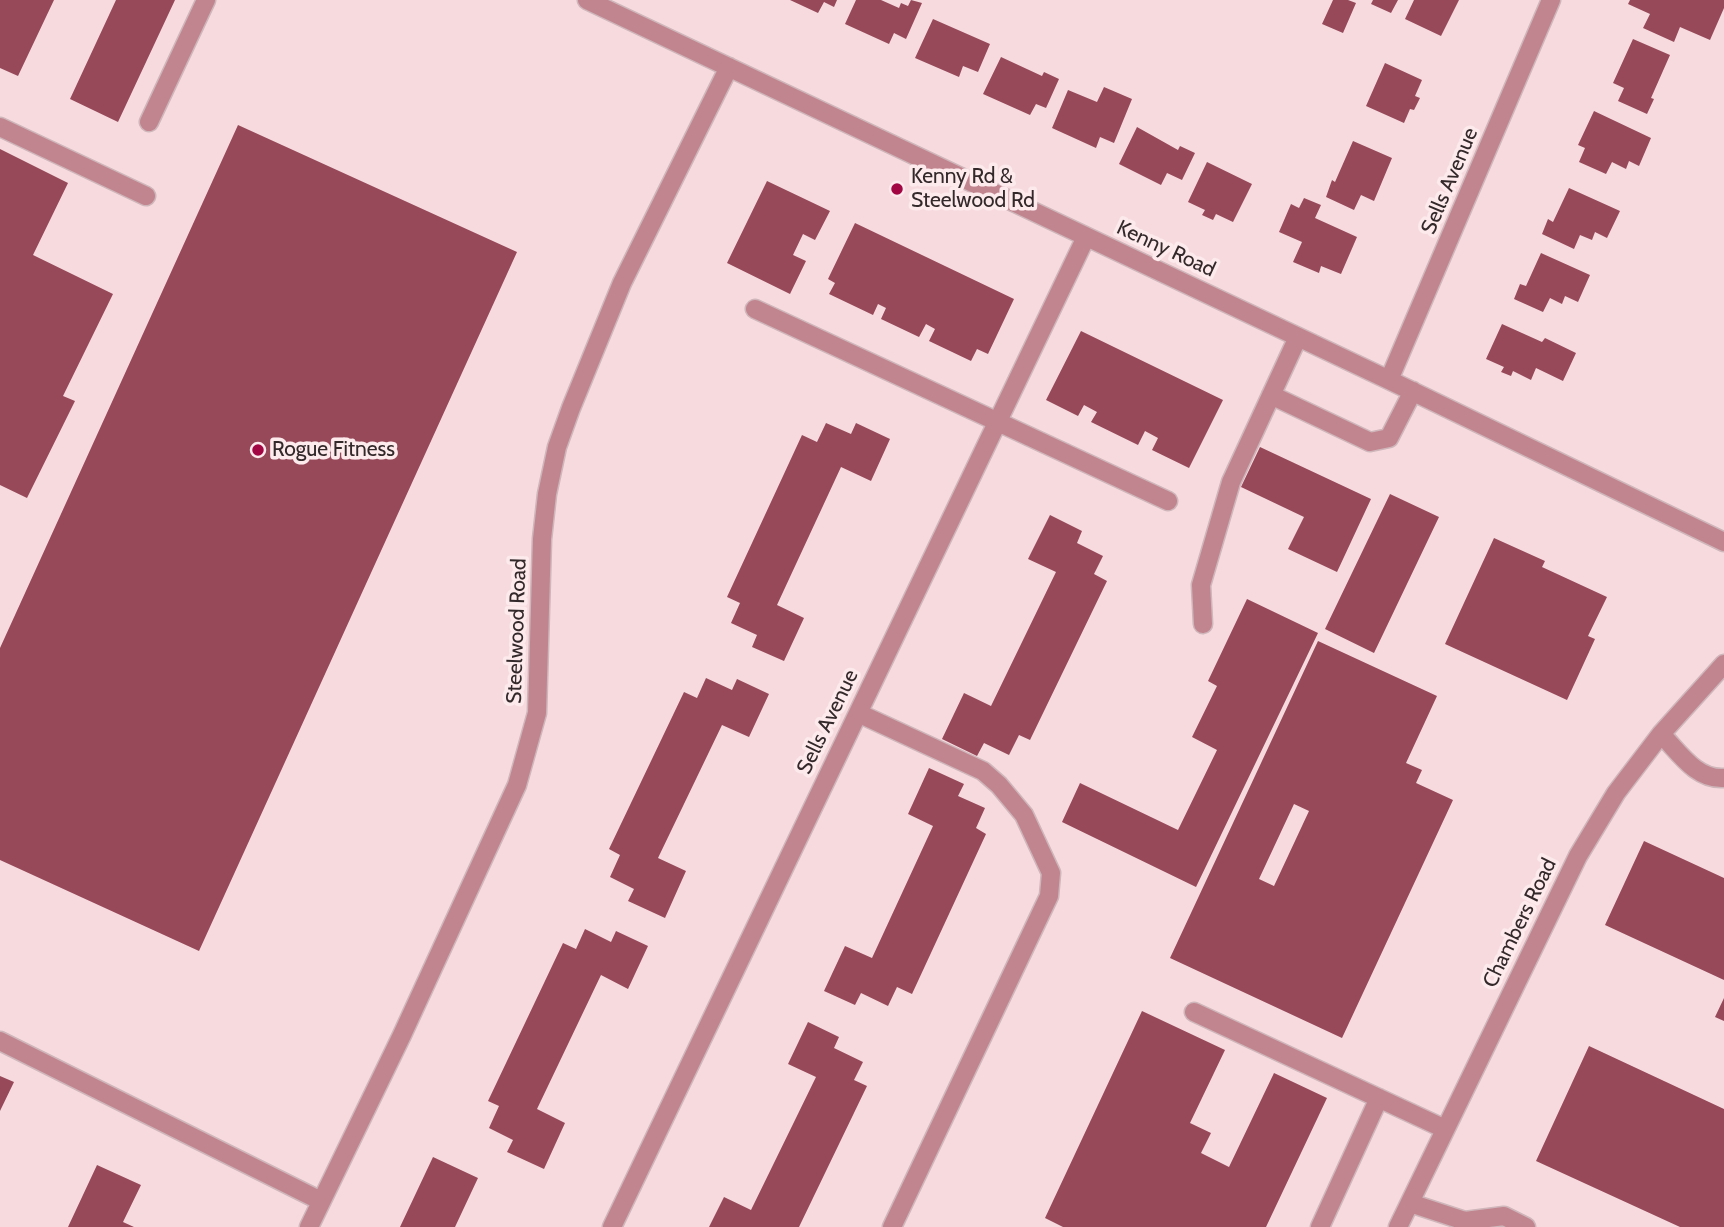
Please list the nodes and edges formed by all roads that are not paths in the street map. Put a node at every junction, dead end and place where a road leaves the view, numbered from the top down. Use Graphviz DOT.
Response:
graph roads {
  1 [pos="206,0"];
  2 [pos="587,0"];
  3 [pos="1551,0"];
  4 [pos="729,67"];
  5 [pos="149,122"];
  6 [pos="0,127"];
  7 [pos="146,196"];
  8 [pos="1086,237"];
  9 [pos="755,309"];
  10 [pos="1298,337"];
  11 [pos="1389,380"];
  12 [pos="1413,391"];
  13 [pos="1271,395"];
  14 [pos="996,423"];
  15 [pos="1168,501"];
  16 [pos="1724,542"];
  17 [pos="1203,624"];
  18 [pos="1724,664"];
  19 [pos="858,713"];
  20 [pos="1661,734"];
  21 [pos="1724,778"];
  22 [pos="1194,1012"];
  23 [pos="0,1041"];
  24 [pos="1379,1098"];
  25 [pos="1445,1129"];
  26 [pos="321,1201"];
  27 [pos="1410,1203"];
  28 [pos="309,1227"];
  29 [pos="612,1227"];
  30 [pos="891,1227"];
  31 [pos="1320,1227"];
  32 [pos="1398,1227"];
  33 [pos="1526,1227"];
  1 -- 5 [label="street"];
  2 -- 4 [label="street, Kenny Road"];
  3 -- 11 [label="street, Sells Avenue"];
  4 -- 8 [label="street, Kenny Road"];
  4 -- 26 [label="street, Steelwood Road"];
  6 -- 7 [label="street"];
  8 -- 10 [label="street, Kenny Road"];
  8 -- 14 [label="street, Sells Avenue"];
  9 -- 14 [label="street"];
  10 -- 11 [label="street, Kenny Road"];
  10 -- 13 [label="street"];
  11 -- 12 [label="street, Kenny Road"];
  12 -- 13 [label="street"];
  12 -- 16 [label="street, Kenny Road"];
  13 -- 17 [label="street"];
  14 -- 15 [label="street"];
  14 -- 19 [label="street, Sells Avenue"];
  18 -- 20 [label="street, Chambers Road"];
  19 -- 29 [label="street, Sells Avenue"];
  19 -- 30 [label="street"];
  20 -- 21 [label="street"];
  20 -- 25 [label="street, Chambers Road"];
  22 -- 24 [label="street"];
  23 -- 26 [label="street"];
  24 -- 25 [label="street"];
  24 -- 31 [label="street"];
  25 -- 27 [label="street, Chambers Road"];
  26 -- 28 [label="street, Steelwood Road"];
  27 -- 32 [label="street, Chambers Road"];
  27 -- 33 [label="street"];
}
